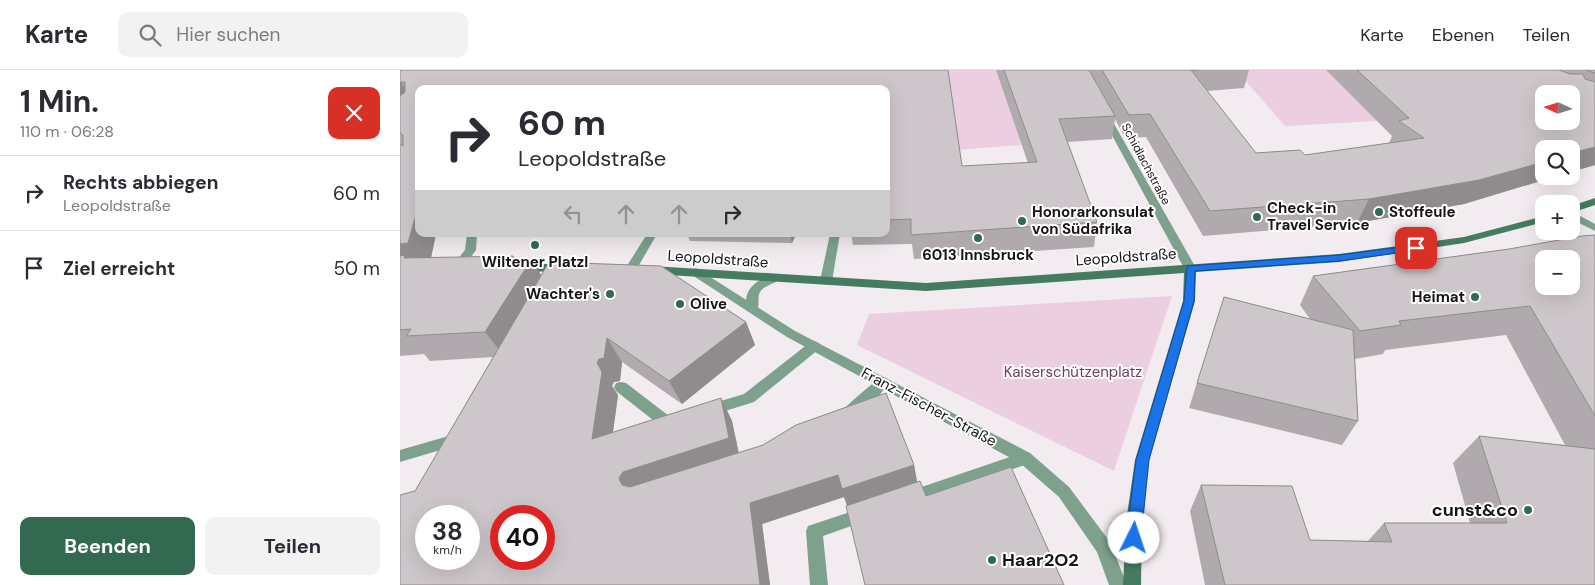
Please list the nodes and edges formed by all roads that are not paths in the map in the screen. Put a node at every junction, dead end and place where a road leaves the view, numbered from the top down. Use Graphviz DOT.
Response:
graph roads {
  1 [pos="1099,103"];
  2 [pos="1595,202"];
  3 [pos="1580,207"];
  4 [pos="1580,219"];
  5 [pos="1535,220"];
  6 [pos="1595,228"];
  7 [pos="472,237"];
  8 [pos="650,237"];
  9 [pos="833,237"];
  10 [pos="475,268"];
  11 [pos="510,268"];
  12 [pos="1190,268"];
  13 [pos="456,269"];
  14 [pos="442,271"];
  15 [pos="696,272"];
  16 [pos="775,278"];
  17 [pos="826,281"];
  18 [pos="556,285"];
  19 [pos="753,309"];
  20 [pos="814,346"];
  21 [pos="882,382"];
  22 [pos="621,387"];
  23 [pos="842,415"];
  24 [pos="473,428"];
  25 [pos="400,456"];
  26 [pos="1025,458"];
  27 [pos="897,503"];
  28 [pos="878,509"];
  29 [pos="819,585"];
  30 [pos="1118,585"];
  31 [pos="1132,585"];
  1 -- 12 [label="street, Schidlachstraße"];
  2 -- 3 [label="street"];
  4 -- 6 [label="street"];
  5 -- 12 [label="street, Leopoldstraße"];
  7 -- 13 [label="street"];
  8 -- 15 [label="street, Leopoldstraße"];
  9 -- 17 [label="street"];
  10 -- 13 [label="street"];
  11 -- 18 [label="street"];
  12 -- 17 [label="street, Leopoldstraße"];
  12 -- 31 [label="street"];
  13 -- 14 [label="street"];
  15 -- 16 [label="street, Leopoldstraße"];
  15 -- 19 [label="street, Franz-Fischer-Straße"];
  16 -- 17 [label="street, Leopoldstraße"];
  16 -- 19 [label="street"];
  19 -- 20 [label="street, Franz-Fischer-Straße"];
  20 -- 21 [label="street, Franz-Fischer-Straße"];
  20 -- 22 [label="street"];
  21 -- 23 [label="street"];
  21 -- 26 [label="street, Franz-Fischer-Straße"];
  24 -- 25 [label="street"];
  26 -- 27 [label="street"];
  26 -- 30 [label="street, Franz-Fischer-Straße"];
  28 -- 29 [label="street"];
}
